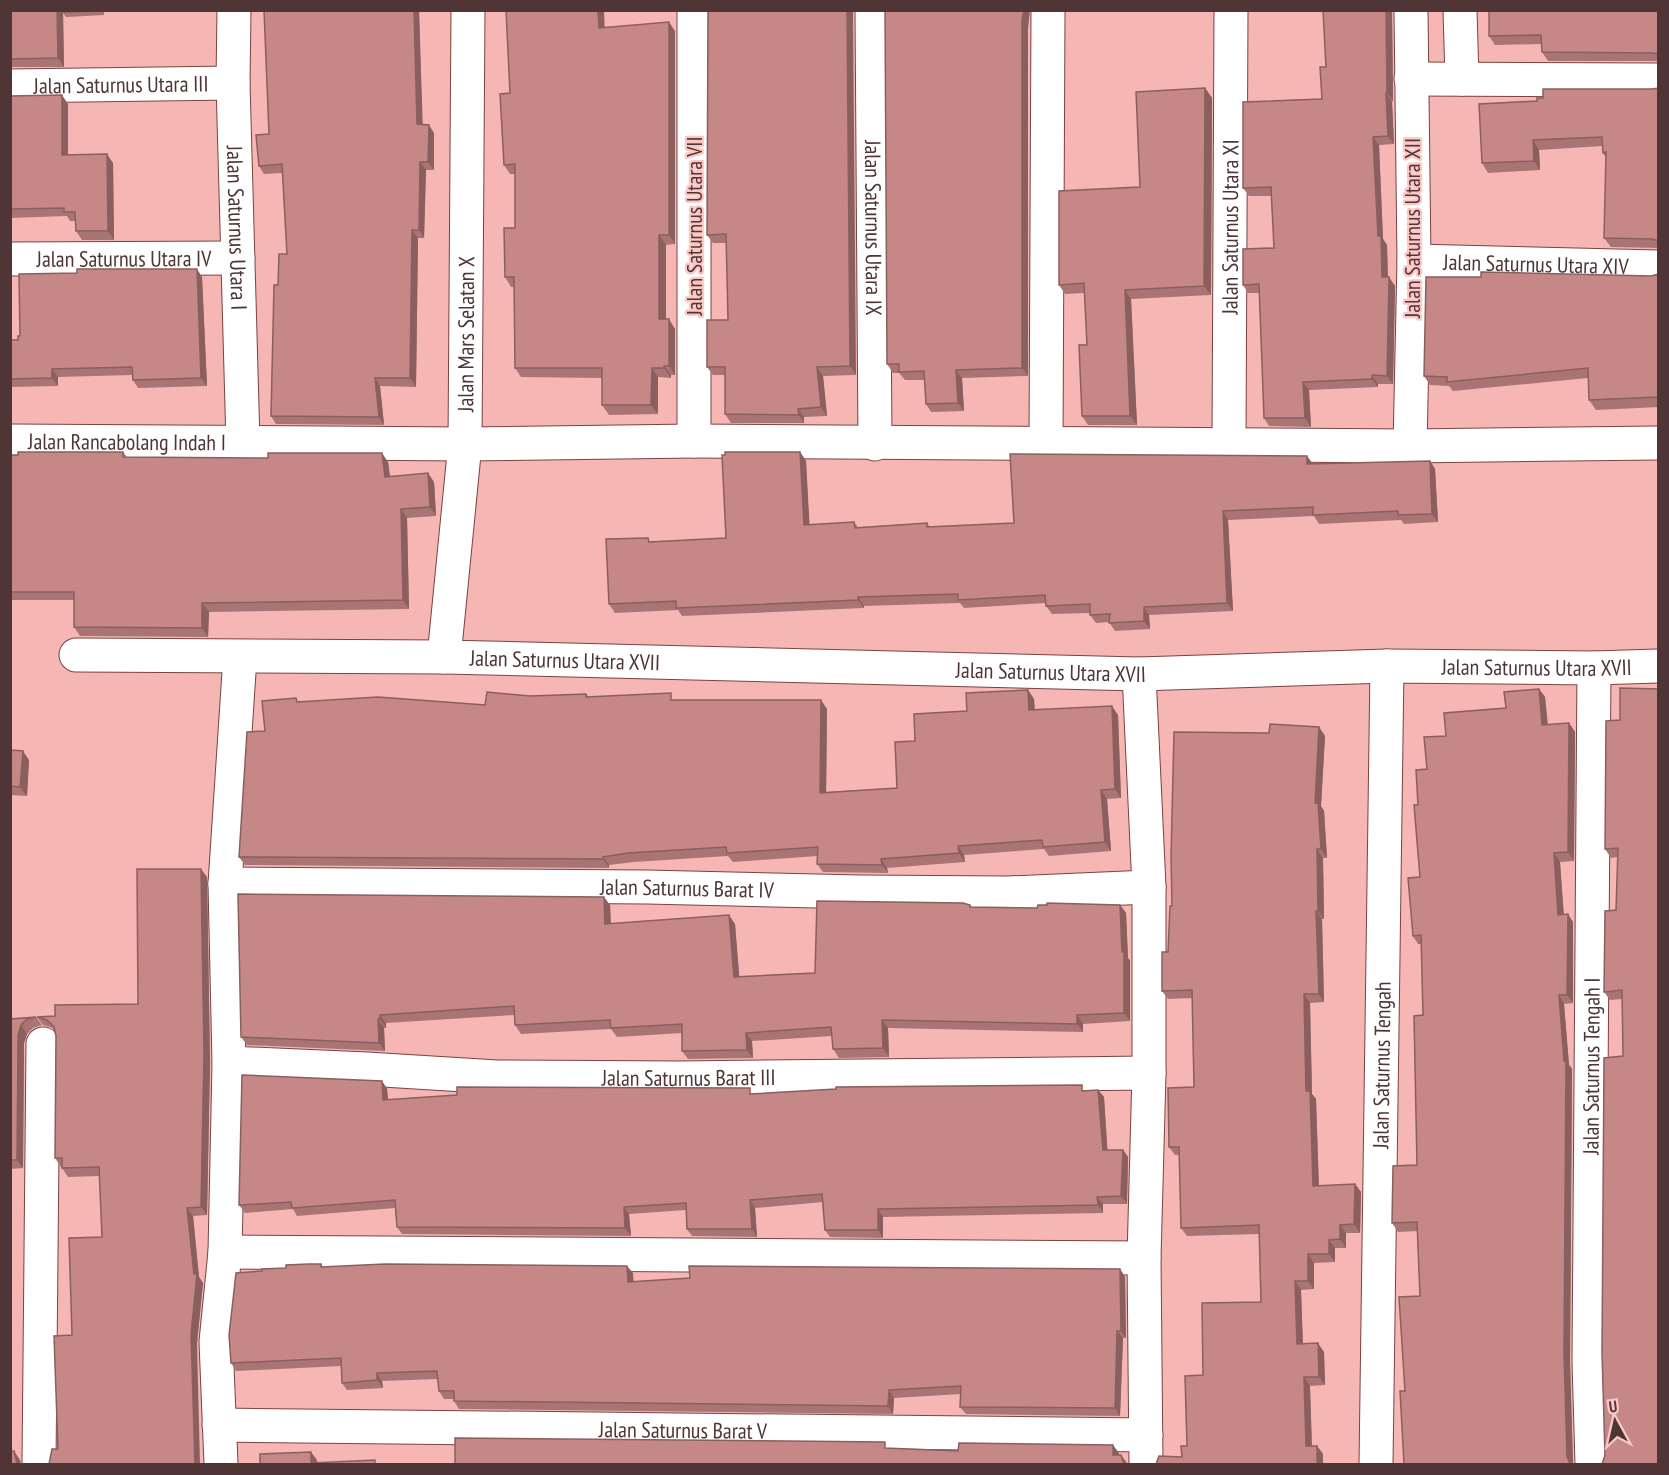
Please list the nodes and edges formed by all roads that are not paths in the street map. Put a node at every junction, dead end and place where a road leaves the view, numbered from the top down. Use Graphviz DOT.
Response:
graph roads {
  1 [pos="234,10"];
  2 [pos="468,10"];
  3 [pos="694,10"];
  4 [pos="872,10"];
  5 [pos="1048,10"];
  6 [pos="1231,10"];
  7 [pos="1411,10"];
  8 [pos="1460,10"];
  9 [pos="1411,79"];
  10 [pos="1462,79"];
  11 [pos="1659,80"];
  12 [pos="233,83"];
  13 [pos="10,86"];
  14 [pos="238,258"];
  15 [pos="10,259"];
  16 [pos="1414,261"];
  17 [pos="1659,267"];
  18 [pos="10,441"];
  19 [pos="694,441"];
  20 [pos="243,443"];
  21 [pos="1046,443"];
  22 [pos="1659,443"];
  23 [pos="465,444"];
  24 [pos="875,444"];
  25 [pos="1229,445"];
  26 [pos="1410,446"];
  27 [pos="76,655"];
  28 [pos="240,657"];
  29 [pos="444,657"];
  30 [pos="1387,666"];
  31 [pos="1659,666"];
  32 [pos="1594,668"];
  33 [pos="1139,674"];
  34 [pos="225,884"];
  35 [pos="1149,887"];
  36 [pos="43,1044"];
  37 [pos="229,1063"];
  38 [pos="1149,1073"];
  39 [pos="225,1252"];
  40 [pos="1144,1258"];
  41 [pos="219,1425"];
  42 [pos="1146,1450"];
  43 [pos="39,1464"];
  44 [pos="221,1464"];
  45 [pos="1376,1464"];
  46 [pos="1592,1464"];
  1 -- 12 [label="street, Jalan Saturnus Utara I"];
  2 -- 23 [label="street, Jalan Mars Selatan X"];
  3 -- 19 [label="street, Jalan Saturnus Utara VII"];
  4 -- 24 [label="street, Jalan Saturnus Utara IX"];
  5 -- 21 [label="street"];
  6 -- 25 [label="street, Jalan Saturnus Utara XI"];
  7 -- 9 [label="street, Jalan Saturnus Utara XII"];
  8 -- 10 [label="street"];
  9 -- 10 [label="street"];
  9 -- 16 [label="street, Jalan Saturnus Utara XII"];
  10 -- 11 [label="street"];
  12 -- 13 [label="street, Jalan Saturnus Utara III"];
  12 -- 14 [label="street, Jalan Saturnus Utara I"];
  14 -- 15 [label="street, Jalan Saturnus Utara IV"];
  14 -- 20 [label="street, Jalan Saturnus Utara I"];
  16 -- 17 [label="street, Jalan Saturnus Utara XIV"];
  16 -- 26 [label="street, Jalan Saturnus Utara XII"];
  18 -- 20 [label="street, Jalan Rancabolang Indah I"];
  19 -- 23 [label="street, Jalan Rancabolang Indah I"];
  19 -- 24 [label="street, Jalan Rancabolang Indah I"];
  20 -- 23 [label="street, Jalan Rancabolang Indah I"];
  21 -- 24 [label="street, Jalan Rancabolang Indah I"];
  21 -- 25 [label="street, Jalan Rancabolang Indah I"];
  22 -- 26 [label="street, Jalan Rancabolang Indah I"];
  23 -- 29 [label="street, Jalan Mars Selatan X"];
  25 -- 26 [label="street, Jalan Rancabolang Indah I"];
  27 -- 28 [label="street, Jalan Saturnus Utara XVII"];
  28 -- 29 [label="street, Jalan Saturnus Utara XVII"];
  28 -- 34 [label="street"];
  29 -- 33 [label="street, Jalan Saturnus Utara XVII"];
  30 -- 32 [label="street, Jalan Saturnus Utara XVII"];
  30 -- 33 [label="street, Jalan Saturnus Utara XVII"];
  30 -- 45 [label="street, Jalan Saturnus Tengah"];
  31 -- 32 [label="street, Jalan Saturnus Utara XVII"];
  32 -- 46 [label="street, Jalan Saturnus Tengah I"];
  33 -- 35 [label="street"];
  34 -- 35 [label="street, Jalan Saturnus Barat IV"];
  34 -- 37 [label="street"];
  35 -- 38 [label="street"];
  36 -- 43 [label="street"];
  37 -- 38 [label="street, Jalan Saturnus Barat III"];
  37 -- 39 [label="street"];
  38 -- 40 [label="street"];
  39 -- 40 [label="street"];
  39 -- 41 [label="street"];
  40 -- 42 [label="street"];
  41 -- 42 [label="street, Jalan Saturnus Barat V"];
  41 -- 44 [label="street"];
}
